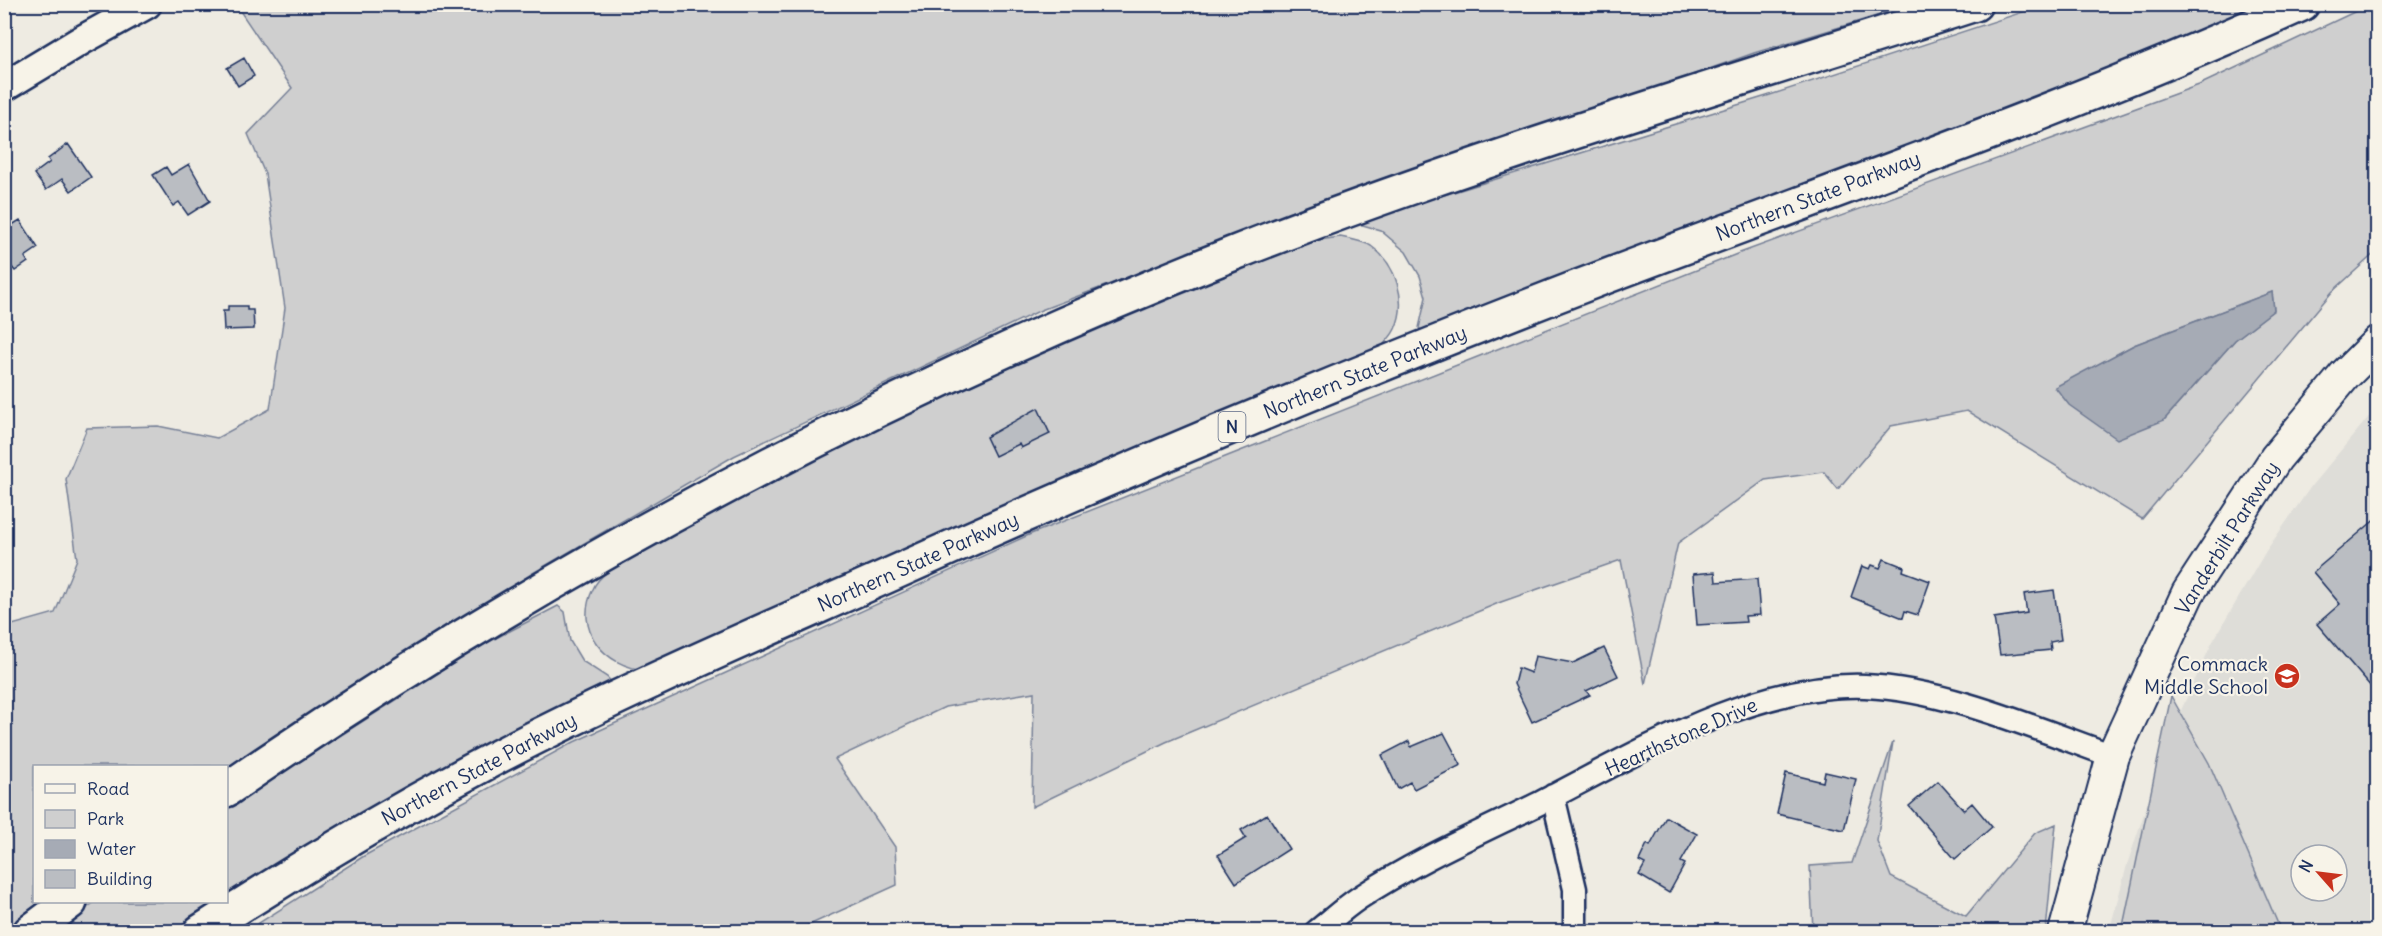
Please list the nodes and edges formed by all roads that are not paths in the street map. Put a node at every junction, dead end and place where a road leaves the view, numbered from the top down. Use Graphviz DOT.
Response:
graph roads {
  1 [pos="1975,4"];
  2 [pos="2302,4"];
  3 [pos="146,5"];
  4 [pos="4,87"];
  5 [pos="2378,342"];
  6 [pos="2113,756"];
  7 [pos="228,789"];
  8 [pos="1553,796"];
  9 [pos="69,903"];
  10 [pos="30,932"];
  11 [pos="200,932"];
  12 [pos="1316,932"];
  13 [pos="1575,932"];
  14 [pos="2065,932"];
  1 -- 7 [label="highway"];
  2 -- 11 [label="highway, Northern State Parkway / N"];
  3 -- 4 [label="street"];
  5 -- 6 [label="main road, Vanderbilt Parkway"];
  6 -- 8 [label="street, Hearthstone Drive"];
  6 -- 14 [label="main road, Vanderbilt Parkway"];
  8 -- 12 [label="street, Hearthstone Drive"];
  8 -- 13 [label="street"];
  9 -- 10 [label="highway"];
}
